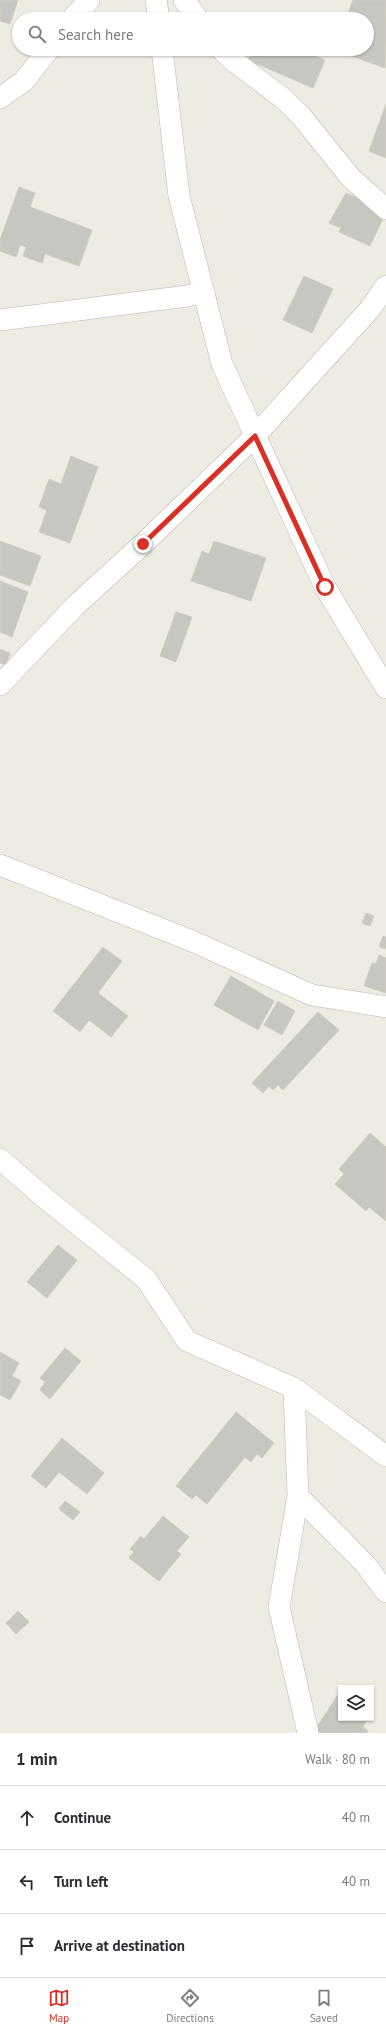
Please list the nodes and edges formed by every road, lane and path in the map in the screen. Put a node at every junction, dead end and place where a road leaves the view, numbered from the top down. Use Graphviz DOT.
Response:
graph roads {
  1 [pos="88,0"];
  2 [pos="156,0"];
  3 [pos="184,0"];
  4 [pos="78,12"];
  5 [pos="158,12"];
  6 [pos="193,12"];
  7 [pos="44,56"];
  8 [pos="163,56"];
  9 [pos="227,56"];
  10 [pos="0,98"];
  11 [pos="386,208"];
  12 [pos="386,286"];
  13 [pos="204,292"];
  14 [pos="0,320"];
  15 [pos="255,436"];
  16 [pos="0,685"];
  17 [pos="386,688"];
  18 [pos="0,865"];
  19 [pos="386,1007"];
  20 [pos="0,1159"];
  21 [pos="294,1388"];
  22 [pos="386,1456"];
  23 [pos="298,1496"];
  24 [pos="386,1592"];
  25 [pos="308,1733"];
  1 -- 4 [label="street"];
  2 -- 5 [label="street"];
  3 -- 6 [label="street"];
  7 -- 10 [label="street"];
  8 -- 13 [label="street"];
  9 -- 11 [label="street"];
  12 -- 15 [label="street"];
  13 -- 14 [label="street"];
  13 -- 15 [label="street"];
  15 -- 16 [label="street"];
  15 -- 17 [label="street"];
  18 -- 19 [label="street"];
  20 -- 21 [label="street"];
  21 -- 22 [label="street"];
  21 -- 23 [label="street"];
  23 -- 24 [label="street"];
  23 -- 25 [label="street"];
}
